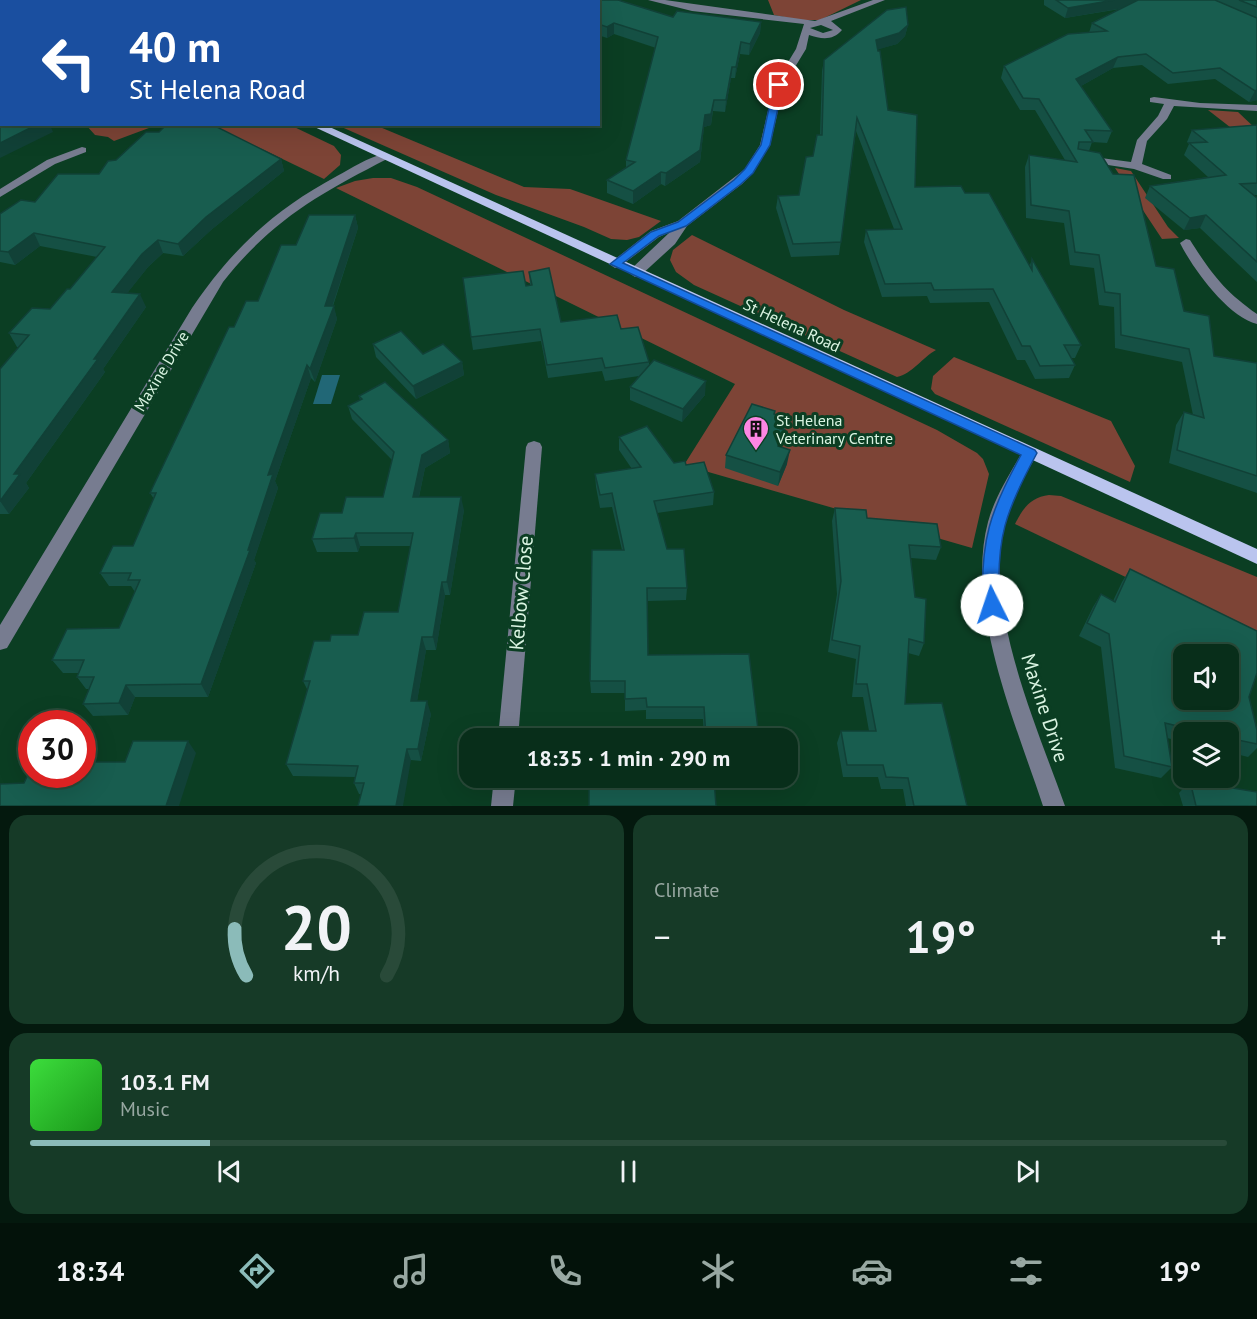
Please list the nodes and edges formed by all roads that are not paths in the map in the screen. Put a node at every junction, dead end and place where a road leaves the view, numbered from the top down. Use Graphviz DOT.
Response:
graph roads {
  1 [pos="652,0"];
  2 [pos="881,0"];
  3 [pos="848,14"];
  4 [pos="812,26"];
  5 [pos="837,28"];
  6 [pos="826,35"];
  7 [pos="801,49"];
  8 [pos="1154,100"];
  9 [pos="1170,103"];
  10 [pos="1257,108"];
  11 [pos="317,126"];
  12 [pos="82,150"];
  13 [pos="382,157"];
  14 [pos="1079,158"];
  15 [pos="1136,166"];
  16 [pos="1167,177"];
  17 [pos="0,194"];
  18 [pos="682,224"];
  19 [pos="1186,243"];
  20 [pos="615,264"];
  21 [pos="635,273"];
  22 [pos="1257,320"];
  23 [pos="534,447"];
  24 [pos="1030,453"];
  25 [pos="1257,557"];
  26 [pos="0,642"];
  27 [pos="509,728"];
  28 [pos="504,788"];
  29 [pos="502,806"];
  30 [pos="1053,806"];
  1 -- 4 [label="street"];
  2 -- 3 [label="street"];
  3 -- 4 [label="street"];
  3 -- 5 [label="street"];
  4 -- 5 [label="street"];
  4 -- 6 [label="street"];
  4 -- 7 [label="street"];
  5 -- 6 [label="street"];
  6 -- 7 [label="street"];
  7 -- 18 [label="street"];
  8 -- 9 [label="street"];
  9 -- 10 [label="street"];
  9 -- 15 [label="street"];
  11 -- 13 [label="main road, St Helena Road"];
  12 -- 17 [label="street"];
  13 -- 20 [label="main road, St Helena Road"];
  13 -- 26 [label="street, Maxine Drive"];
  14 -- 15 [label="street"];
  15 -- 16 [label="street"];
  18 -- 20 [label="street"];
  18 -- 21 [label="street"];
  19 -- 22 [label="street"];
  20 -- 21 [label="main road, St Helena Road"];
  21 -- 24 [label="main road, St Helena Road"];
  23 -- 27 [label="street, Kelbow Close"];
  24 -- 25 [label="main road, St Helena Road"];
  24 -- 30 [label="street, Maxine Drive"];
  28 -- 29 [label="street"];
}
